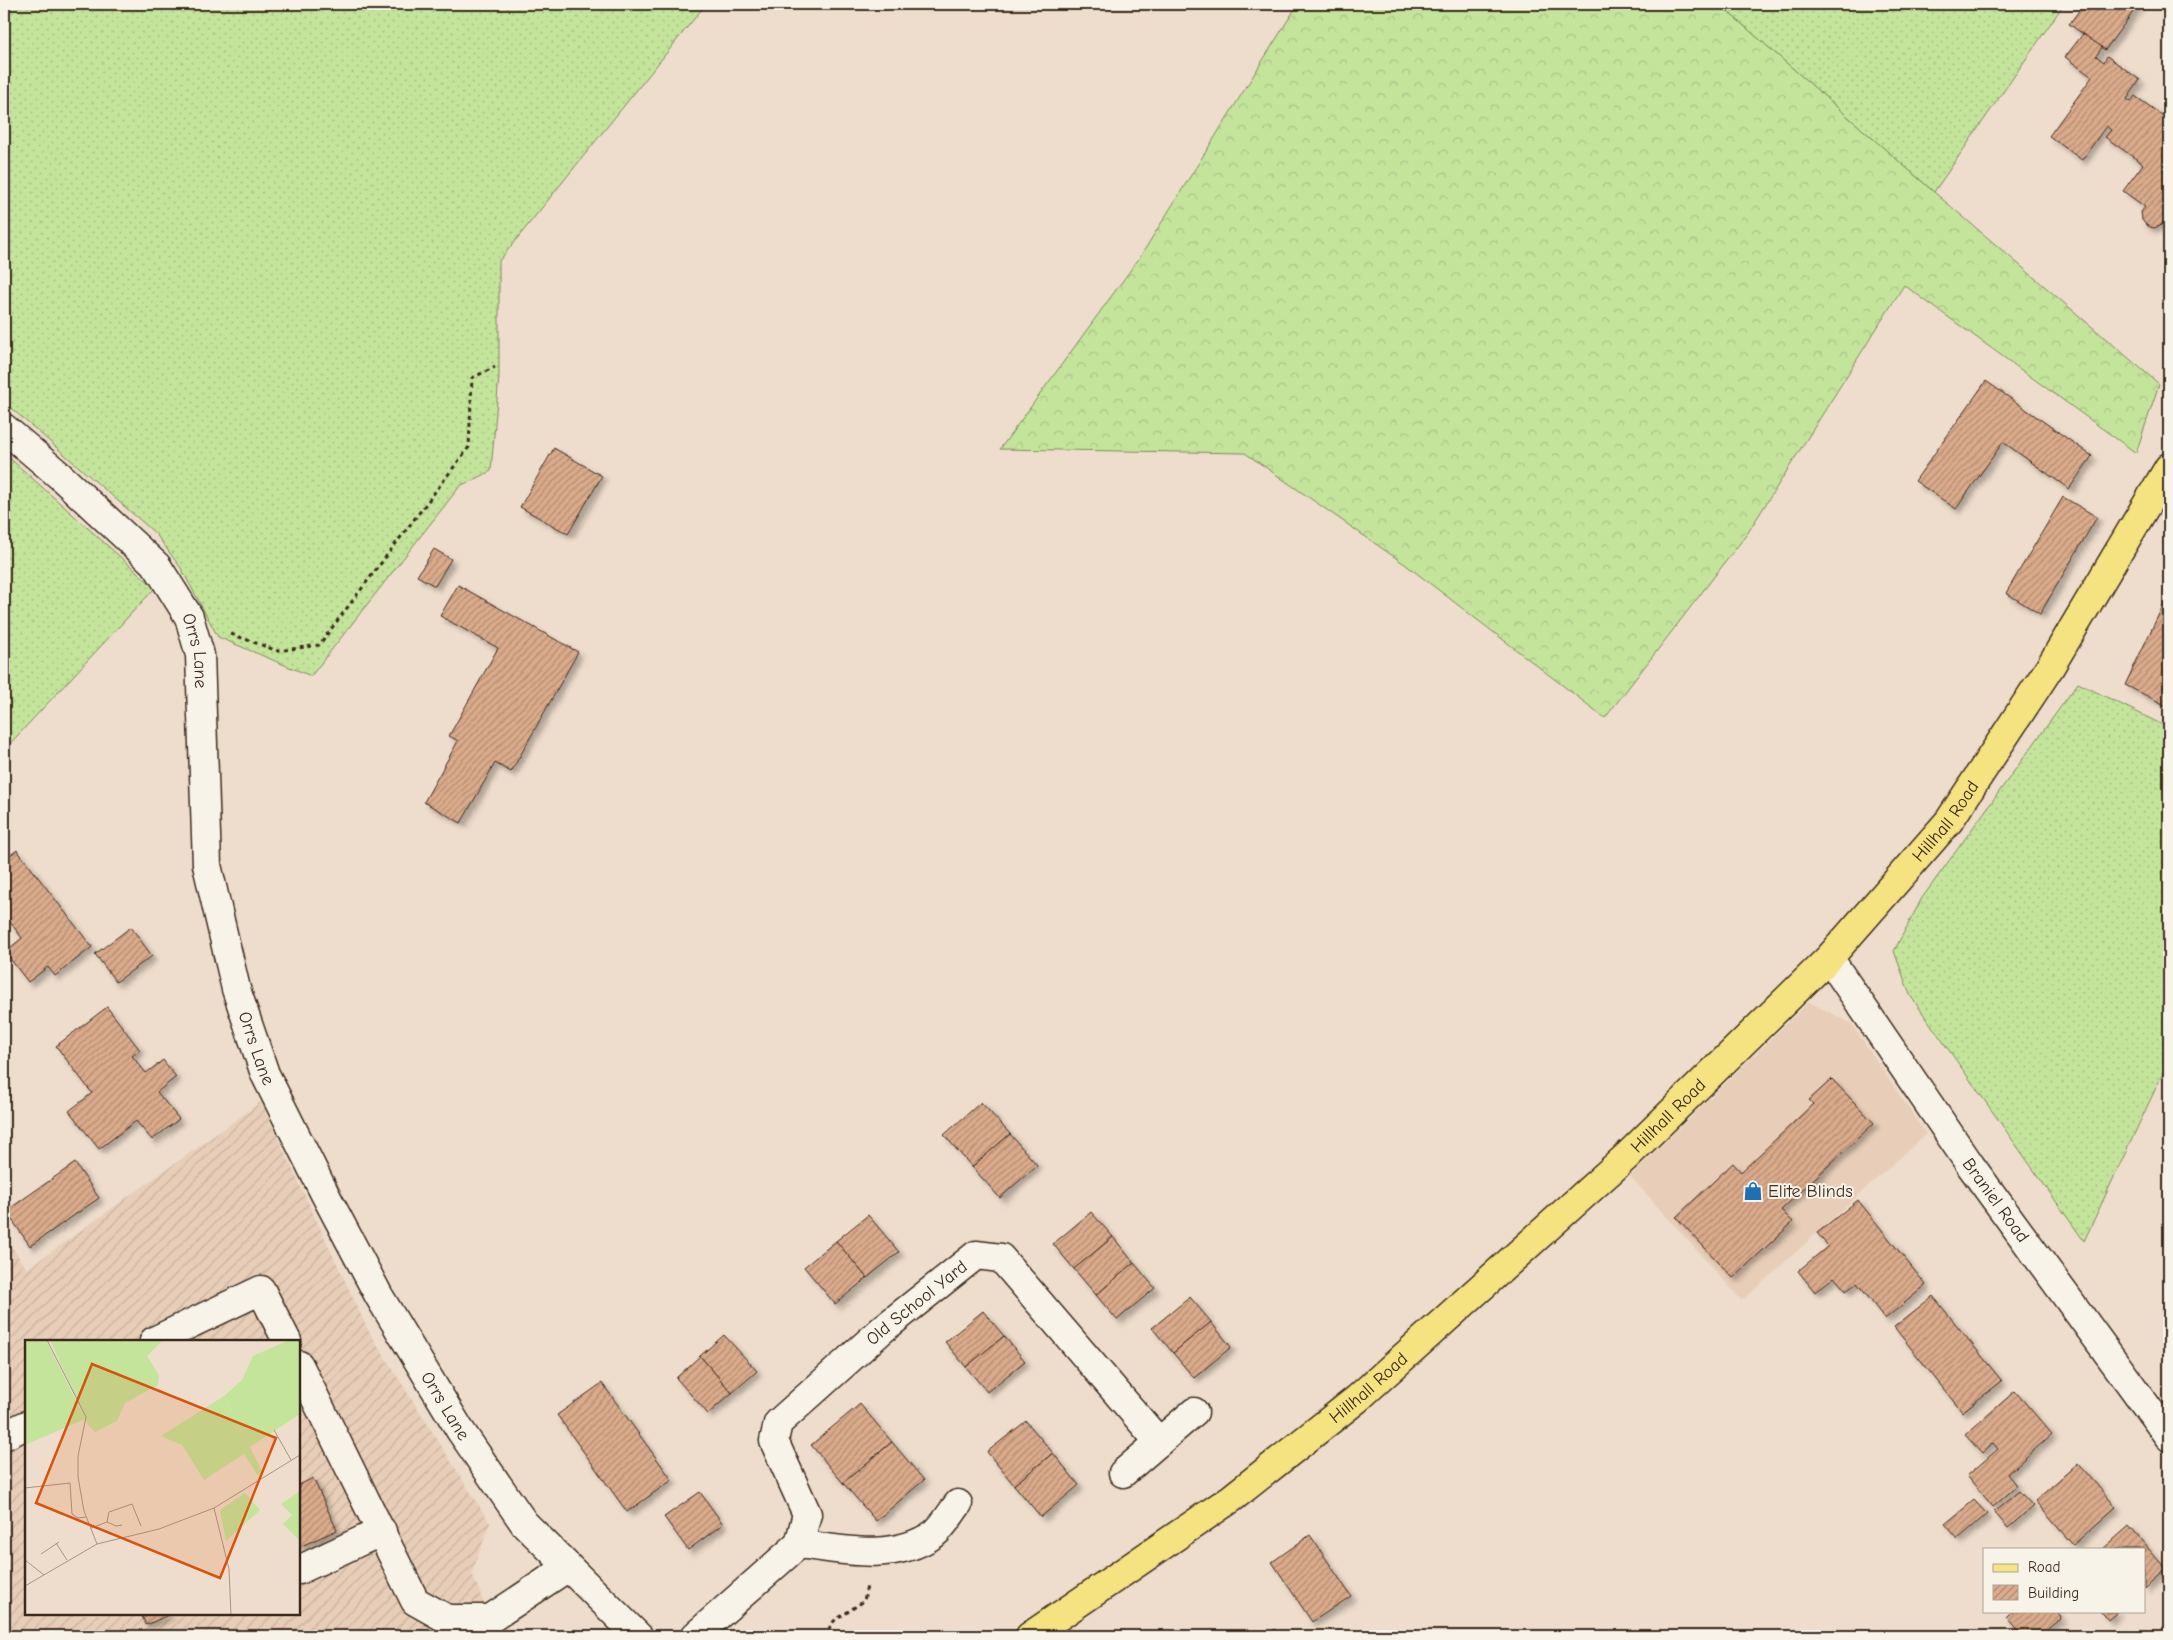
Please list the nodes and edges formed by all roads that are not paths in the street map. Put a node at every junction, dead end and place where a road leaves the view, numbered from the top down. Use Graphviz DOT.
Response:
graph roads {
  1 [pos="4,428"];
  2 [pos="2169,467"];
  3 [pos="1829,958"];
  4 [pos="156,1340"];
  5 [pos="286,1340"];
  6 [pos="300,1367"];
  7 [pos="1194,1412"];
  8 [pos="25,1426"];
  9 [pos="4,1436"];
  10 [pos="2169,1437"];
  11 [pos="1159,1442"];
  12 [pos="1123,1472"];
  13 [pos="958,1504"];
  14 [pos="382,1531"];
  15 [pos="799,1544"];
  16 [pos="568,1567"];
  17 [pos="300,1570"];
  18 [pos="638,1636"];
  19 [pos="695,1636"];
  20 [pos="1030,1636"];
  1 -- 16 [label="street, Orrs Lane"];
  2 -- 3 [label="main road, Hillhall Road"];
  3 -- 10 [label="street, Braniel Road"];
  3 -- 20 [label="main road, Hillhall Road"];
  4 -- 5 [label="street"];
  6 -- 14 [label="street"];
  7 -- 11 [label="street"];
  8 -- 9 [label="street"];
  11 -- 12 [label="street"];
  11 -- 15 [label="street, Old School Yard"];
  13 -- 15 [label="street"];
  14 -- 16 [label="street"];
  14 -- 17 [label="street"];
  15 -- 19 [label="street"];
  16 -- 18 [label="street, Orrs Lane"];
}
